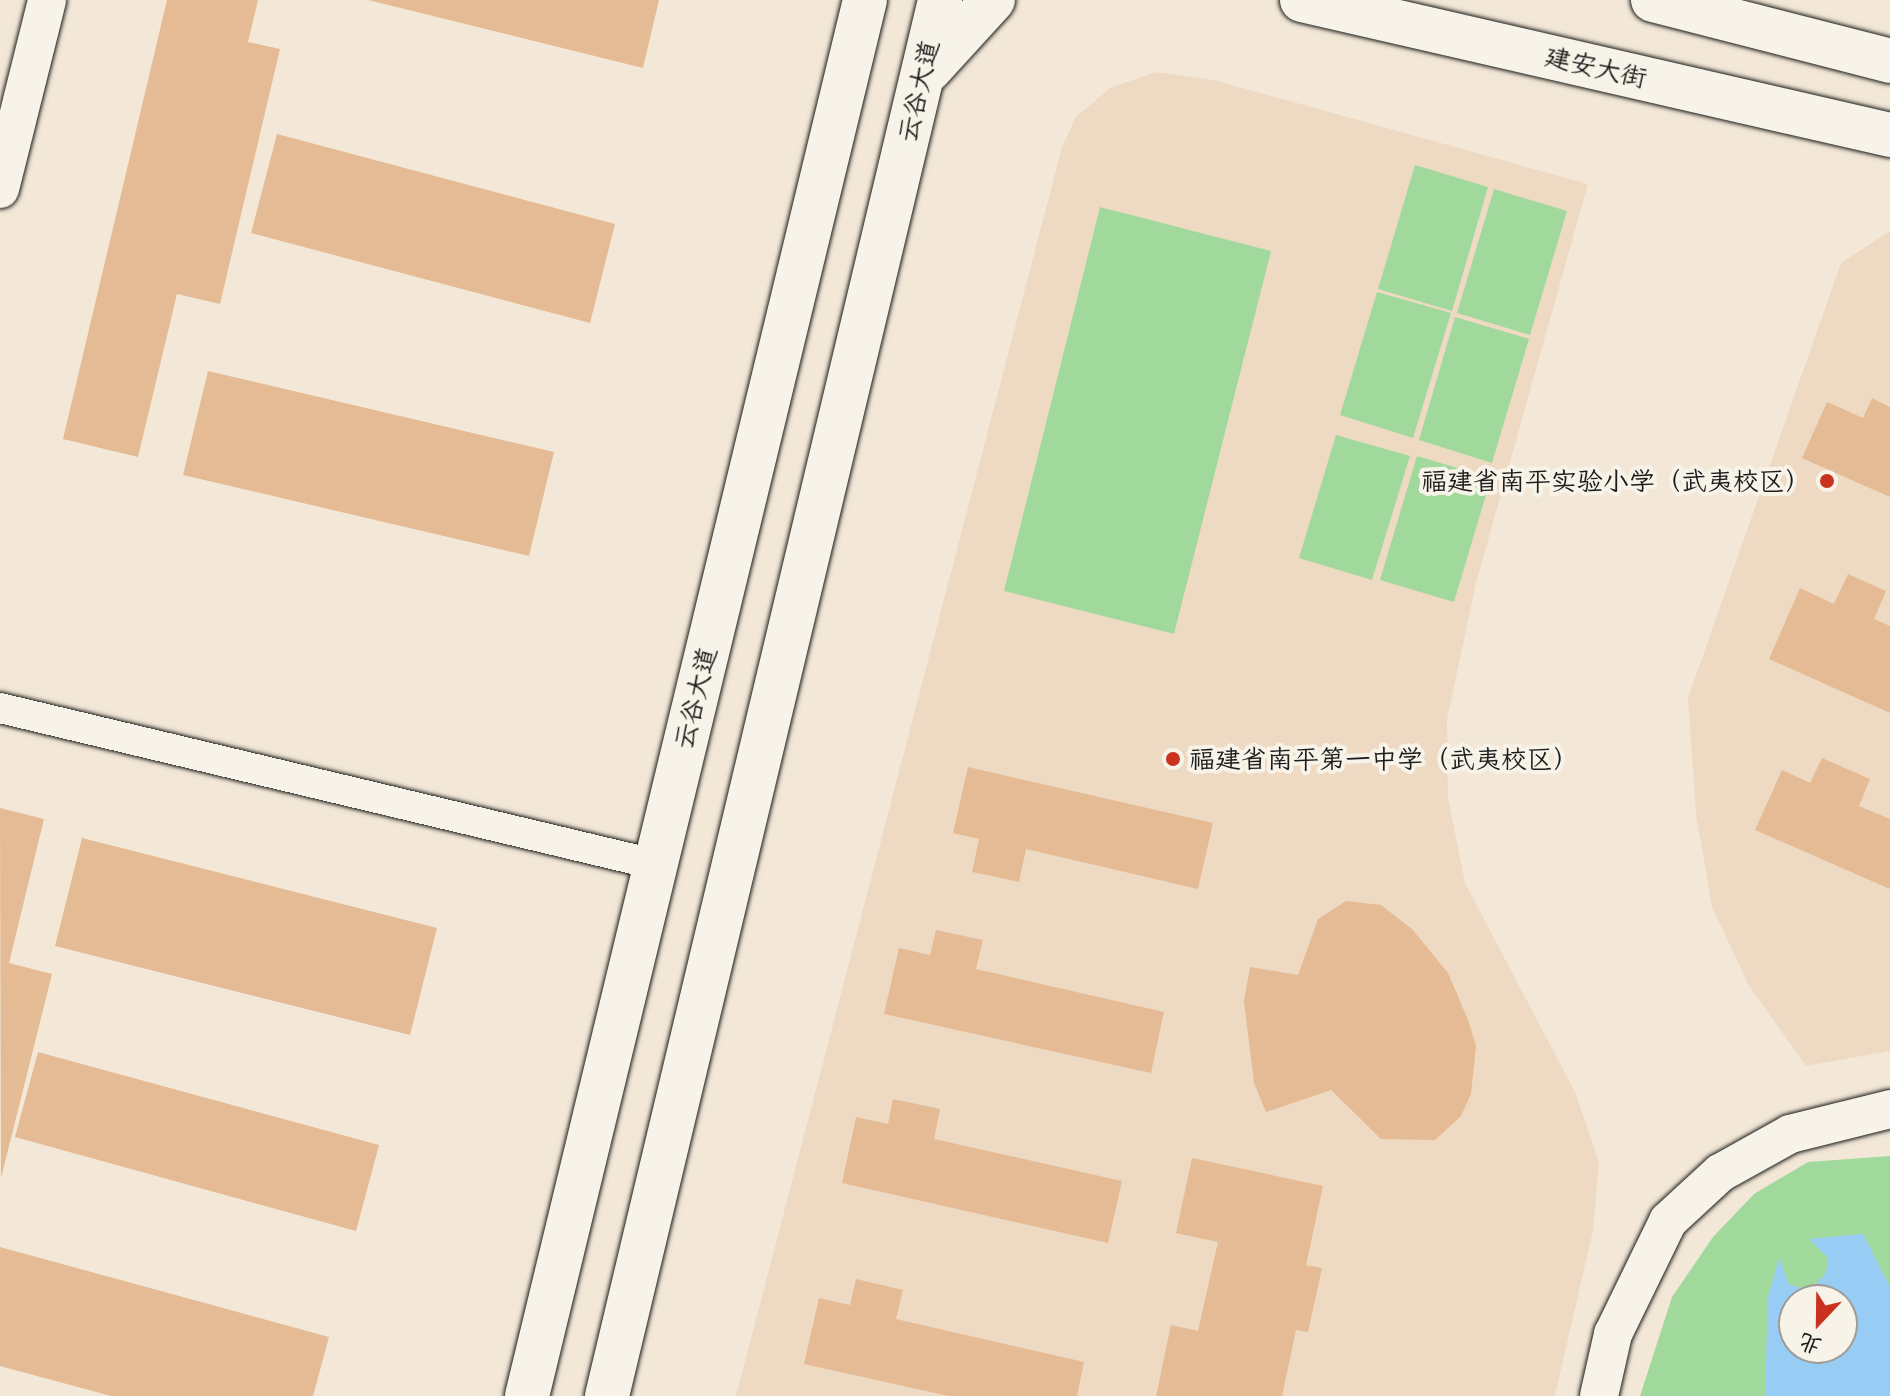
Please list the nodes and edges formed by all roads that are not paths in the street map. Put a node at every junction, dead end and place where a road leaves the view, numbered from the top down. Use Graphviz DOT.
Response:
graph roads {
  1 [pos="47,0"];
  2 [pos="836,0"];
  3 [pos="865,0"];
  4 [pos="940,0"];
  5 [pos="993,0"];
  6 [pos="1302,0"];
  7 [pos="1653,0"];
  8 [pos="1890,61"];
  9 [pos="847,74"];
  10 [pos="920,81"];
  11 [pos="1890,135"];
  12 [pos="0,189"];
  13 [pos="0,708"];
  14 [pos="654,864"];
  15 [pos="1890,1109"];
  16 [pos="527,1396"];
  17 [pos="607,1396"];
  18 [pos="1599,1396"];
  1 -- 12 [label="street"];
  2 -- 9 [label="main road"];
  3 -- 9 [label="main road, 云谷大道"];
  4 -- 10 [label="main road, 云谷大道"];
  5 -- 10 [label="main road"];
  6 -- 11 [label="main road, 建安大街"];
  7 -- 8 [label="main road"];
  9 -- 14 [label="main road, 云谷大道"];
  10 -- 17 [label="main road, 云谷大道"];
  13 -- 14 [label="street"];
  14 -- 16 [label="main road, 云谷大道"];
  15 -- 18 [label="street"];
}
